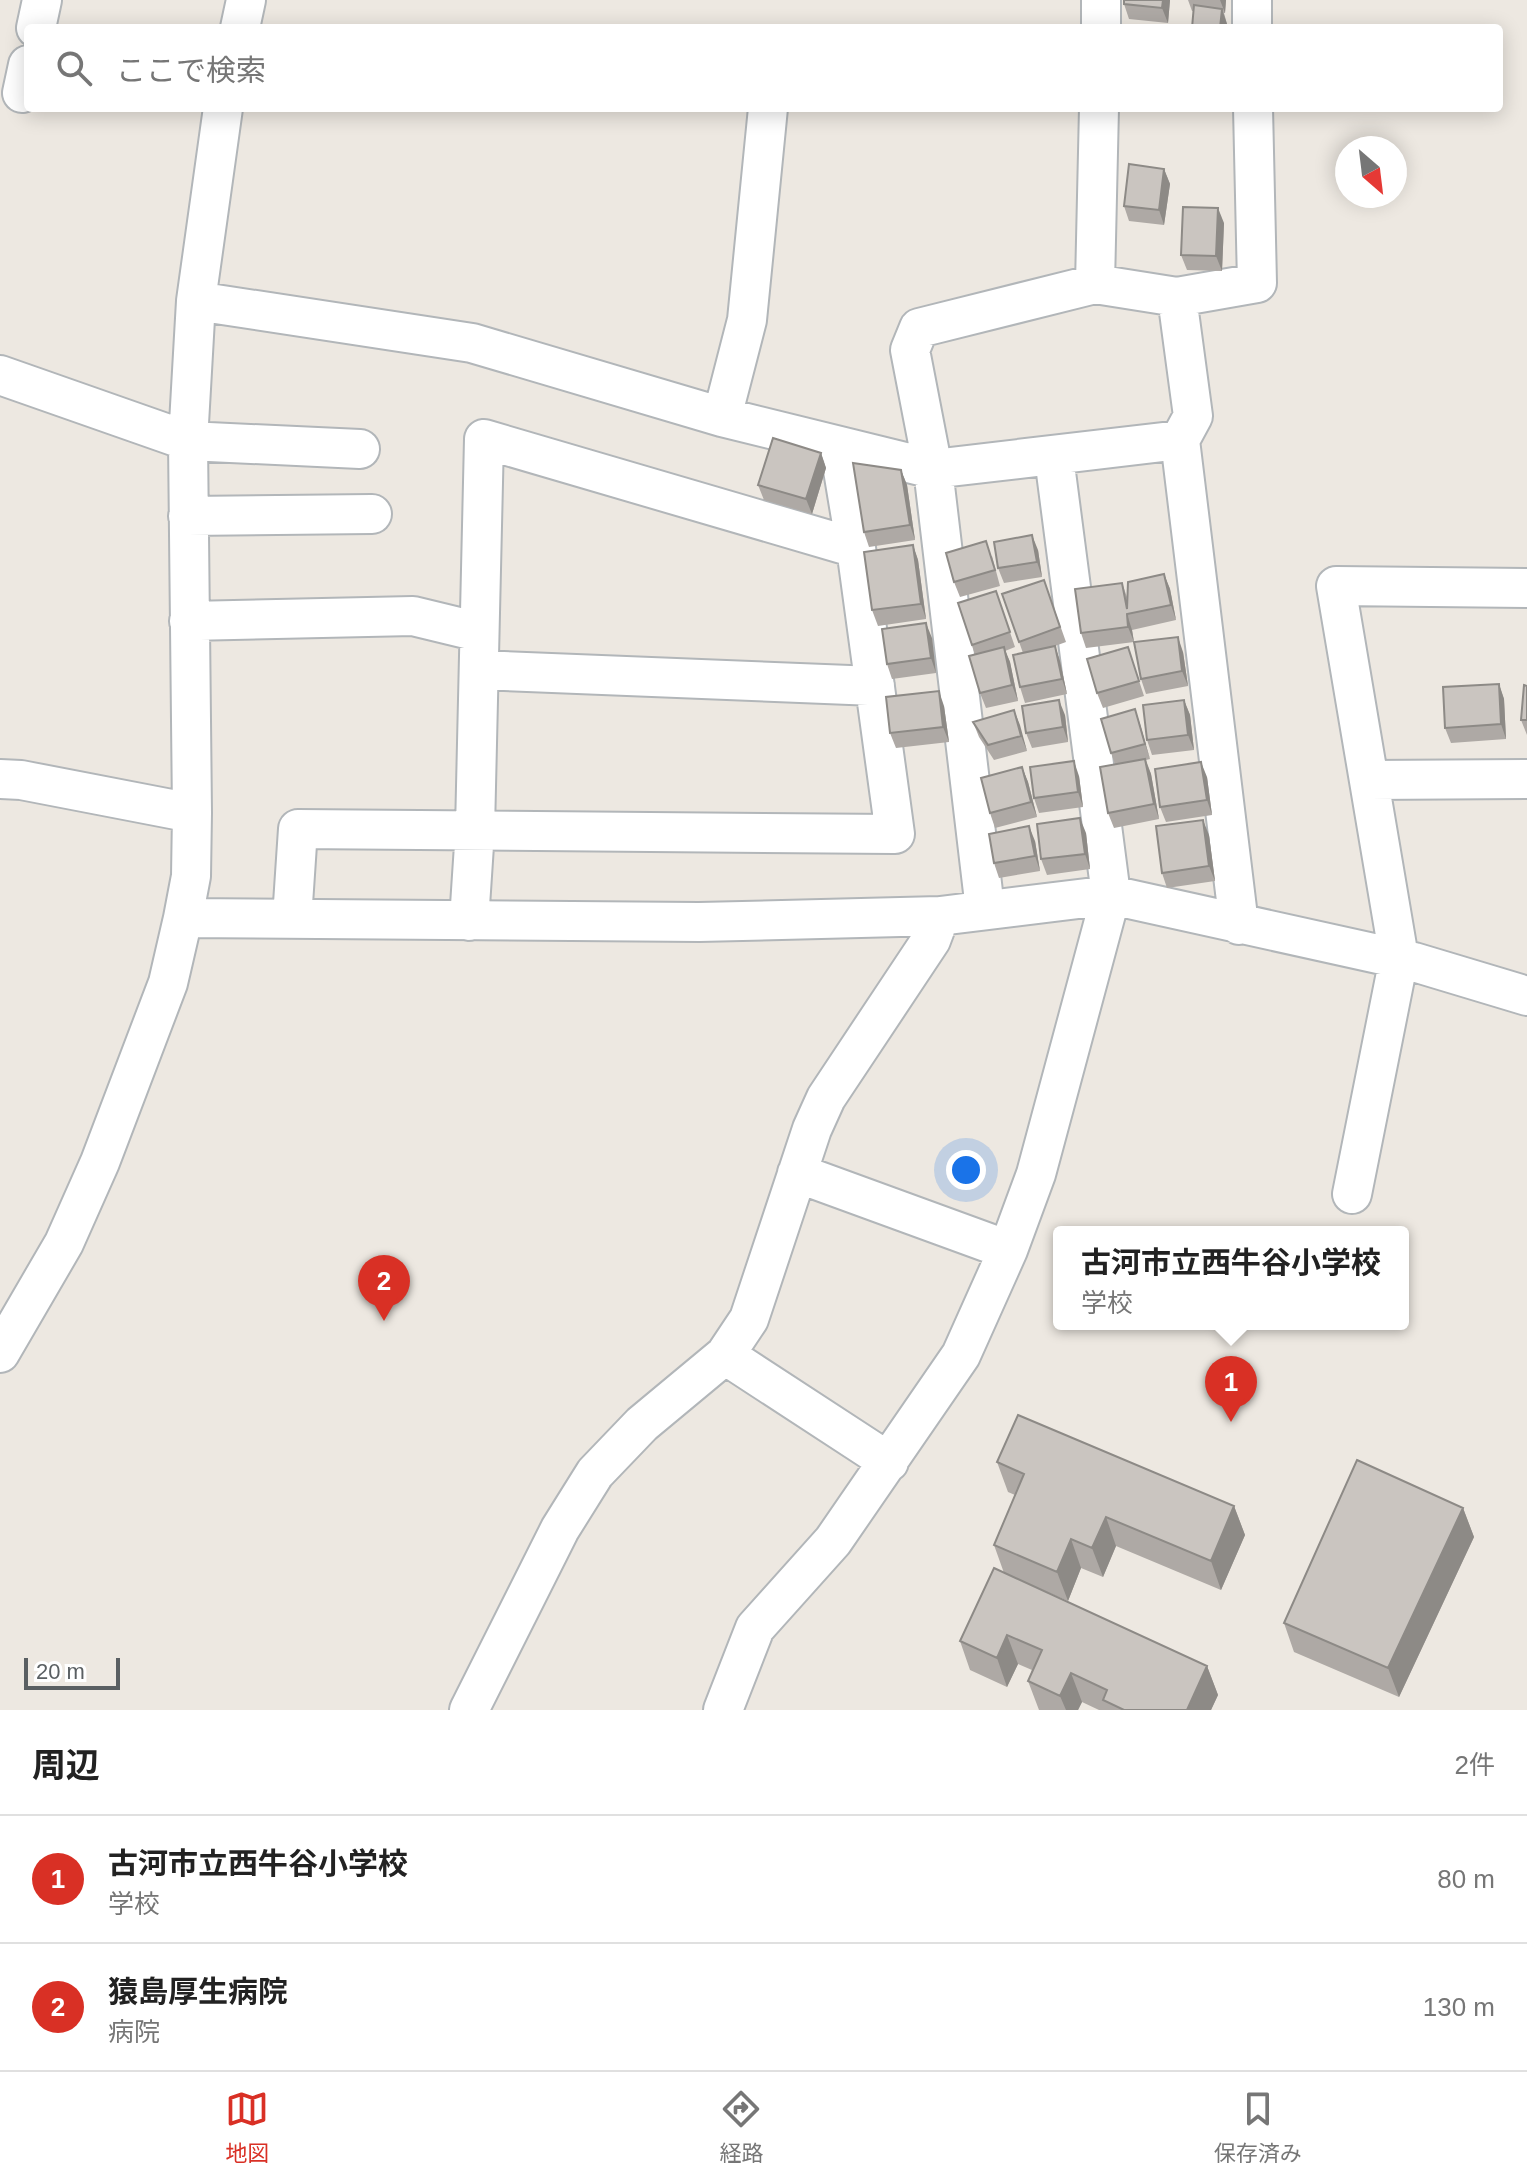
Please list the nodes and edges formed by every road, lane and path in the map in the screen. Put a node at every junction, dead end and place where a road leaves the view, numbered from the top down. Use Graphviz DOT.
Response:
graph roads {
  1 [pos="42,0"];
  2 [pos="246,0"];
  3 [pos="1101,0"];
  4 [pos="1252,0"];
  5 [pos="37,24"];
  6 [pos="241,24"];
  7 [pos="1101,24"];
  8 [pos="1252,24"];
  9 [pos="222,112"];
  10 [pos="768,112"];
  11 [pos="1099,112"];
  12 [pos="1253,112"];
  13 [pos="1095,284"];
  14 [pos="1177,297"];
  15 [pos="196,301"];
  16 [pos="0,375"];
  17 [pos="722,417"];
  18 [pos="1180,440"];
  19 [pos="188,441"];
  20 [pos="839,446"];
  21 [pos="360,449"];
  22 [pos="1054,457"];
  23 [pos="933,469"];
  24 [pos="372,514"];
  25 [pos="188,516"];
  26 [pos="856,548"];
  27 [pos="1527,588"];
  28 [pos="189,621"];
  29 [pos="479,632"];
  30 [pos="479,670"];
  31 [pos="875,686"];
  32 [pos="0,779"];
  33 [pos="1527,779"];
  34 [pos="1369,780"];
  35 [pos="192,813"];
  36 [pos="475,830"];
  37 [pos="1111,895"];
  38 [pos="985,909"];
  39 [pos="940,916"];
  40 [pos="183,918"];
  41 [pos="292,919"];
  42 [pos="469,921"];
  43 [pos="1239,925"];
  44 [pos="1399,958"];
  45 [pos="1527,996"];
  46 [pos="797,1173"];
  47 [pos="1352,1194"];
  48 [pos="1008,1250"];
  49 [pos="3,1341"];
  50 [pos="725,1355"];
  51 [pos="889,1462"];
  52 [pos="469,1710"];
  53 [pos="723,1710"];
  1 -- 5 [label="street"];
  2 -- 6 [label="street"];
  3 -- 7 [label="street"];
  4 -- 8 [label="street"];
  9 -- 15 [label="street"];
  10 -- 17 [label="street"];
  11 -- 13 [label="street"];
  12 -- 14 [label="street"];
  13 -- 14 [label="street"];
  13 -- 23 [label="street"];
  14 -- 18 [label="street"];
  15 -- 17 [label="street"];
  15 -- 19 [label="street"];
  16 -- 19 [label="street"];
  17 -- 20 [label="street"];
  18 -- 22 [label="street"];
  18 -- 43 [label="street"];
  19 -- 21 [label="street"];
  19 -- 25 [label="street"];
  20 -- 23 [label="street"];
  20 -- 26 [label="street"];
  22 -- 23 [label="street"];
  22 -- 37 [label="street"];
  23 -- 38 [label="street"];
  24 -- 25 [label="street"];
  25 -- 28 [label="street"];
  26 -- 29 [label="street"];
  26 -- 31 [label="street"];
  27 -- 34 [label="street"];
  28 -- 29 [label="street"];
  28 -- 35 [label="street"];
  29 -- 30 [label="street"];
  30 -- 31 [label="street"];
  30 -- 36 [label="street"];
  31 -- 36 [label="street"];
  32 -- 35 [label="street"];
  33 -- 34 [label="street"];
  34 -- 44 [label="street"];
  35 -- 40 [label="street"];
  36 -- 41 [label="street"];
  36 -- 42 [label="street"];
  37 -- 38 [label="street"];
  37 -- 43 [label="street"];
  37 -- 48 [label="street"];
  38 -- 39 [label="street"];
  39 -- 42 [label="street"];
  39 -- 46 [label="street"];
  40 -- 41 [label="street"];
  40 -- 49 [label="street"];
  41 -- 42 [label="street"];
  43 -- 44 [label="street"];
  44 -- 45 [label="street"];
  44 -- 47 [label="street"];
  46 -- 48 [label="street"];
  46 -- 50 [label="street"];
  48 -- 51 [label="street"];
  50 -- 51 [label="street"];
  50 -- 52 [label="street"];
  51 -- 53 [label="street"];
}
